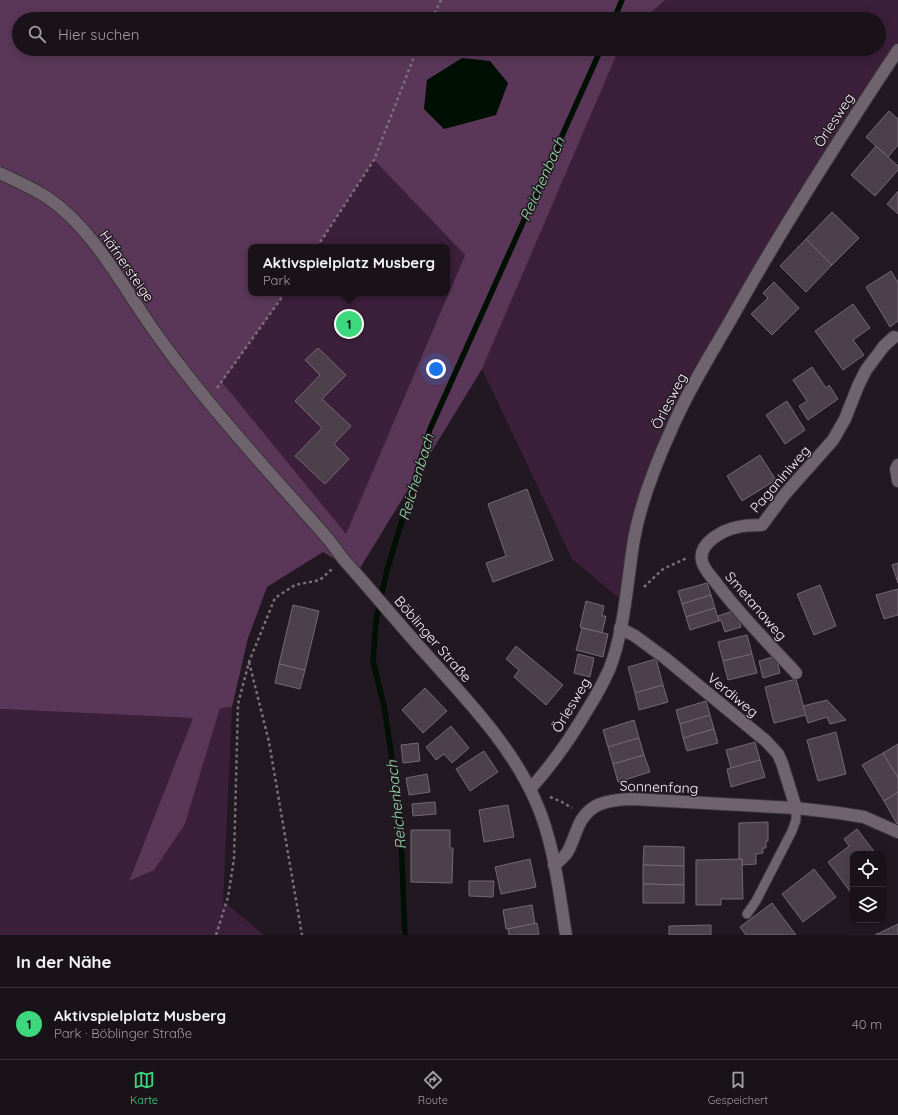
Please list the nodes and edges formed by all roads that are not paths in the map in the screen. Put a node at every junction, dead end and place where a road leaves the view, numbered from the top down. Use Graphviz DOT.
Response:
graph roads {
  1 [pos="898,50"];
  2 [pos="0,173"];
  3 [pos="894,337"];
  4 [pos="207,400"];
  5 [pos="898,465"];
  6 [pos="898,481"];
  7 [pos="701,554"];
  8 [pos="620,628"];
  9 [pos="796,673"];
  10 [pos="530,789"];
  11 [pos="796,808"];
  12 [pos="898,832"];
  13 [pos="554,865"];
  14 [pos="747,914"];
  15 [pos="566,935"];
  1 -- 8 [label="street, Örlesweg"];
  2 -- 4 [label="street, Häfnersteige"];
  3 -- 7 [label="street, Paganiniweg"];
  4 -- 10 [label="street, Böblinger Straße"];
  5 -- 6 [label="street"];
  7 -- 9 [label="street, Smetanaweg"];
  8 -- 10 [label="street, Örlesweg"];
  8 -- 11 [label="street, Verdiweg"];
  10 -- 13 [label="street, Böblinger Straße"];
  11 -- 12 [label="street, Sonnenfang"];
  11 -- 13 [label="street, Sonnenfang"];
  11 -- 14 [label="lane"];
  13 -- 15 [label="street, Böblinger Straße"];
}
